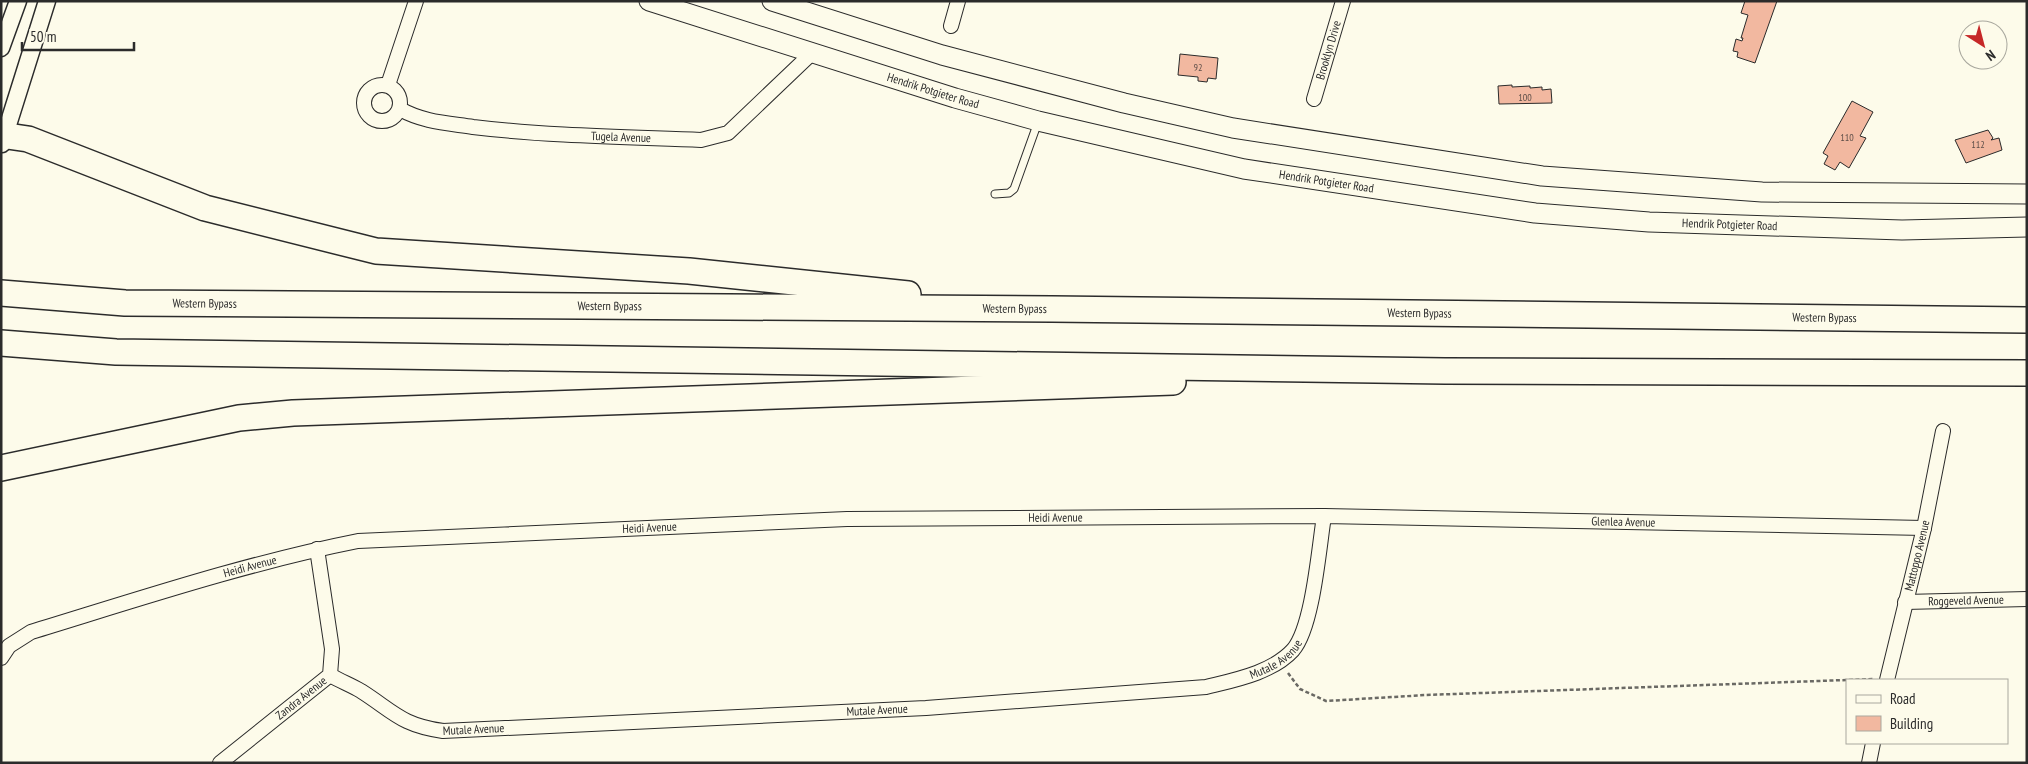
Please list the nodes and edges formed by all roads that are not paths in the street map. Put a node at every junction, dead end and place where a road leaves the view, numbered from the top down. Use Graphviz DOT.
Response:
graph roads {
  1 [pos="18,1"];
  2 [pos="48,1"];
  3 [pos="416,1"];
  4 [pos="649,1"];
  5 [pos="772,1"];
  6 [pos="958,1"];
  7 [pos="1343,1"];
  8 [pos="951,26"];
  9 [pos="1,48"];
  10 [pos="812,53"];
  11 [pos="388,85"];
  12 [pos="1314,99"];
  13 [pos="400,109"];
  14 [pos="1038,121"];
  15 [pos="2,139"];
  16 [pos="995,194"];
  17 [pos="2027,194"];
  18 [pos="2027,227"];
  19 [pos="1,293"];
  20 [pos="1052,309"];
  21 [pos="2027,320"];
  22 [pos="1,343"];
  23 [pos="1445,371"];
  24 [pos="2027,373"];
  25 [pos="1943,431"];
  26 [pos="1,468"];
  27 [pos="1324,516"];
  28 [pos="1924,528"];
  29 [pos="317,549"];
  30 [pos="2027,599"];
  31 [pos="1905,602"];
  32 [pos="1,658"];
  33 [pos="330,676"];
  34 [pos="1888,679"];
  35 [pos="1873,744"];
  36 [pos="220,763"];
  37 [pos="1869,763"];
  1 -- 9 [label="street"];
  2 -- 15 [label="street"];
  3 -- 11 [label="street"];
  4 -- 10 [label="main road, Hendrik Potgieter Road"];
  5 -- 17 [label="main road"];
  6 -- 8 [label="street"];
  7 -- 12 [label="street, Brooklyn Drive"];
  10 -- 13 [label="street, Tugela Avenue"];
  10 -- 14 [label="main road, Hendrik Potgieter Road"];
  11 -- 13 [label="street"];
  11 -- 13 [label="street"];
  14 -- 16 [label="lane"];
  14 -- 18 [label="main road, Hendrik Potgieter Road"];
  15 -- 20 [label="highway"];
  19 -- 20 [label="highway, Western Bypass"];
  20 -- 21 [label="highway, Western Bypass"];
  22 -- 23 [label="highway"];
  23 -- 24 [label="highway"];
  23 -- 26 [label="highway"];
  25 -- 28 [label="street, Mattoppo Avenue"];
  27 -- 28 [label="street, Glenlea Avenue"];
  27 -- 29 [label="street, Heidi Avenue"];
  27 -- 33 [label="street, Mutale Avenue"];
  28 -- 31 [label="street, Mattoppo Avenue"];
  29 -- 32 [label="street, Heidi Avenue"];
  29 -- 33 [label="street, Zandra Avenue"];
  30 -- 31 [label="street, Roggeveld Avenue"];
  31 -- 34 [label="street, Mattoppo Avenue"];
  33 -- 36 [label="street, Zandra Avenue"];
  35 -- 37 [label="street"];
}
